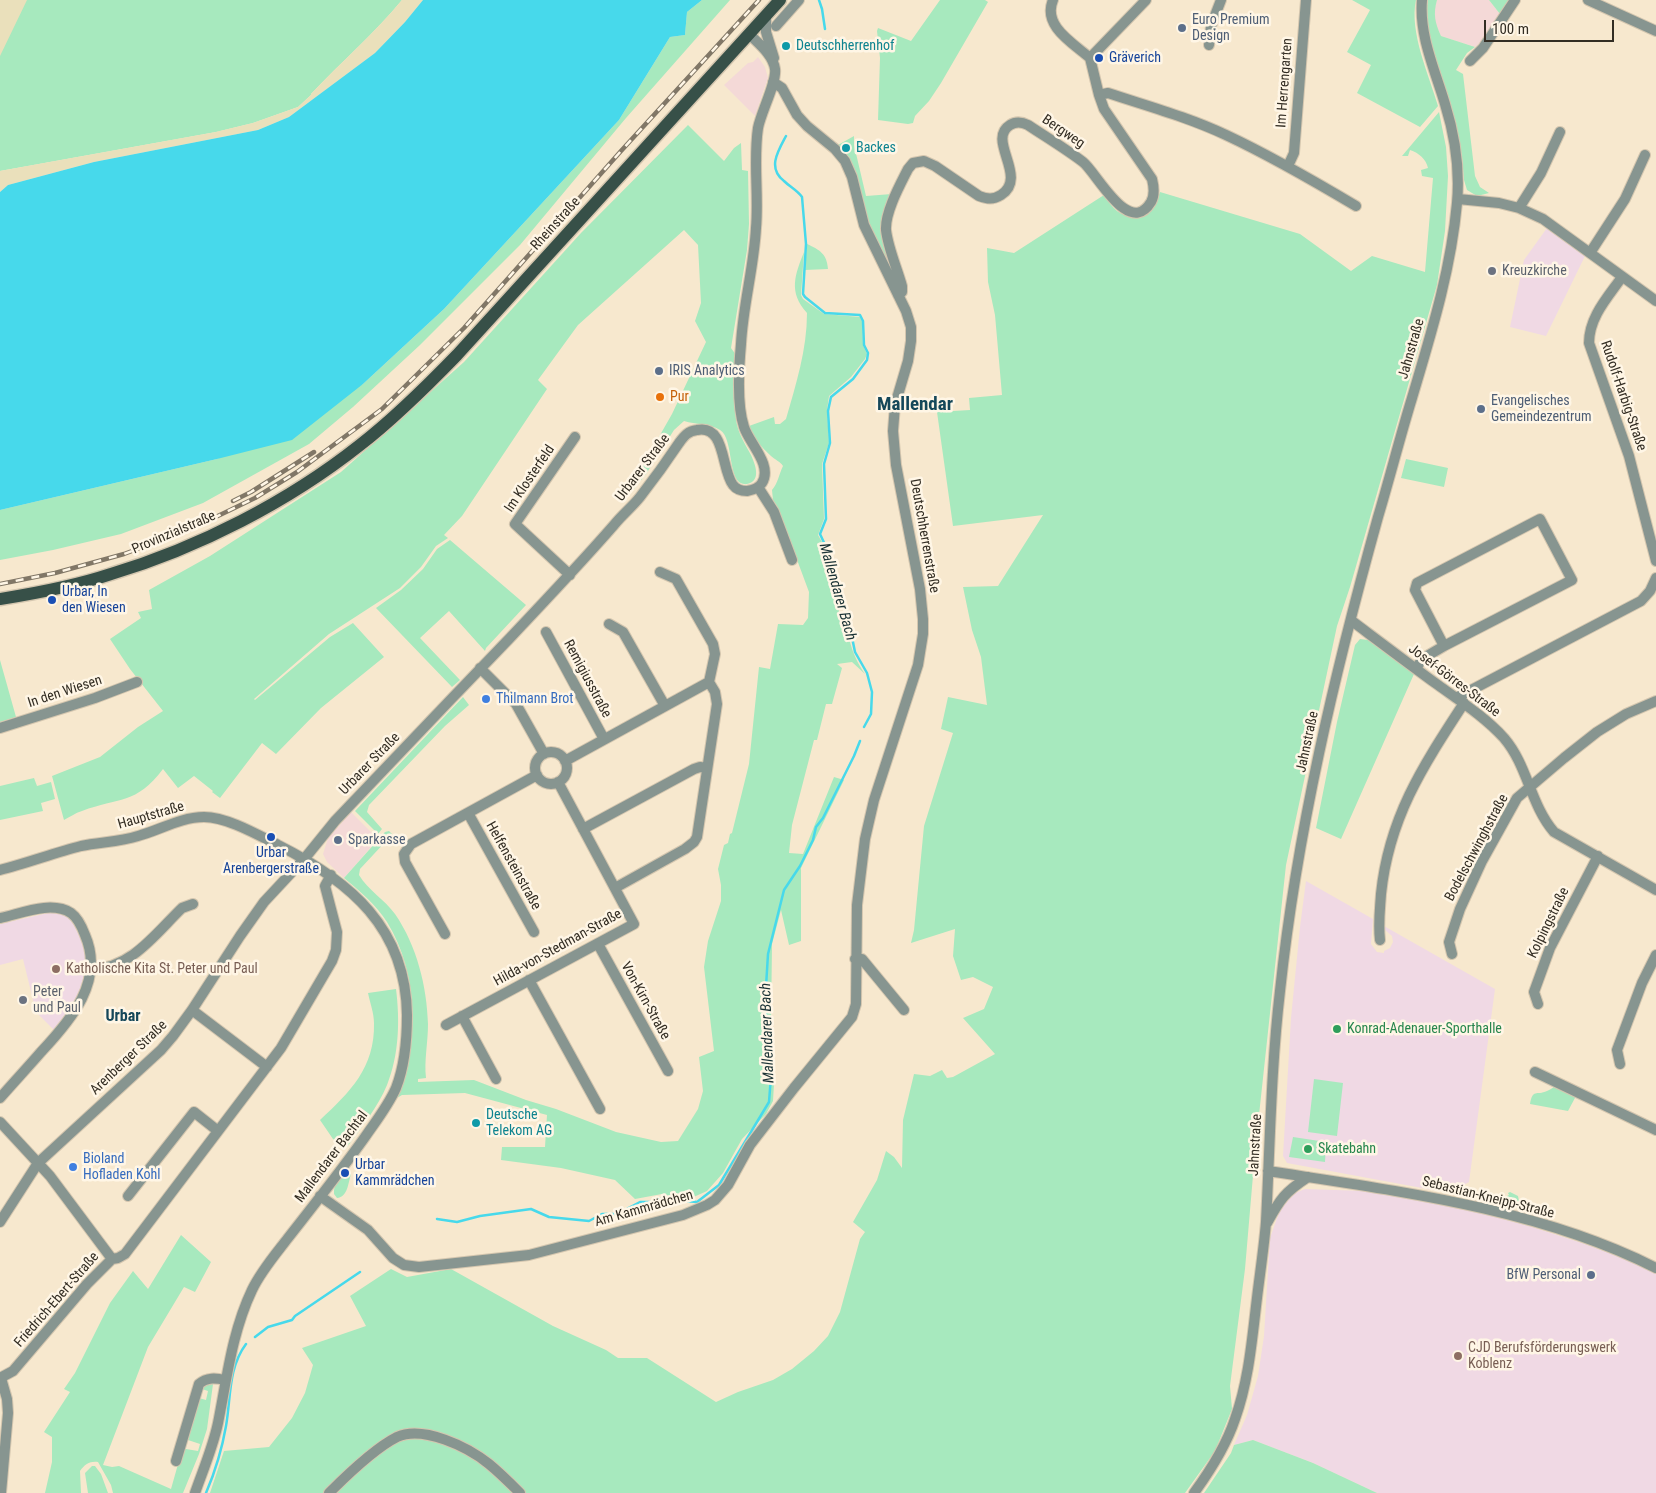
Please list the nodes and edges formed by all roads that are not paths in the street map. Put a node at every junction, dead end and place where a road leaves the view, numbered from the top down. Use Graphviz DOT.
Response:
graph roads {
  1 [pos="780,0"];
  2 [pos="799,0"];
  3 [pos="1053,0"];
  4 [pos="1146,0"];
  5 [pos="1221,0"];
  6 [pos="1306,0"];
  7 [pos="1422,0"];
  8 [pos="1515,0"];
  9 [pos="1588,0"];
  10 [pos="791,10"];
  11 [pos="766,15"];
  12 [pos="776,26"];
  13 [pos="1656,31"];
  14 [pos="749,34"];
  15 [pos="1209,46"];
  16 [pos="1090,58"];
  17 [pos="1470,61"];
  18 [pos="774,64"];
  19 [pos="773,82"];
  20 [pos="1099,95"];
  21 [pos="1560,132"];
  22 [pos="1645,155"];
  23 [pos="1288,166"];
  24 [pos="1458,200"];
  25 [pos="1356,206"];
  26 [pos="1519,208"];
  27 [pos="1590,253"];
  28 [pos="1622,276"];
  29 [pos="898,295"];
  30 [pos="1656,301"];
  31 [pos="575,437"];
  32 [pos="344,458"];
  33 [pos="758,487"];
  34 [pos="792,560"];
  35 [pos="1656,561"];
  36 [pos="660,572"];
  37 [pos="570,575"];
  38 [pos="1656,578"];
  39 [pos="0,599"];
  40 [pos="1352,620"];
  41 [pos="609,624"];
  42 [pos="546,632"];
  43 [pos="1444,646"];
  44 [pos="480,668"];
  45 [pos="1416,669"];
  46 [pos="137,682"];
  47 [pos="709,682"];
  48 [pos="1460,700"];
  49 [pos="1656,701"];
  50 [pos="665,706"];
  51 [pos="0,728"];
  52 [pos="604,739"];
  53 [pos="544,754"];
  54 [pos="565,761"];
  55 [pos="707,768"];
  56 [pos="537,775"];
  57 [pos="558,782"];
  58 [pos="1530,788"];
  59 [pos="468,813"];
  60 [pos="583,829"];
  61 [pos="1598,856"];
  62 [pos="305,858"];
  63 [pos="0,870"];
  64 [pos="331,875"];
  65 [pos="614,888"];
  66 [pos="1656,890"];
  67 [pos="194,904"];
  68 [pos="0,918"];
  69 [pos="534,932"];
  70 [pos="446,934"];
  71 [pos="1380,940"];
  72 [pos="598,944"];
  73 [pos="1452,954"];
  74 [pos="1656,955"];
  75 [pos="856,959"];
  76 [pos="92,969"];
  77 [pos="529,980"];
  78 [pos="1538,1004"];
  79 [pos="192,1010"];
  80 [pos="904,1010"];
  81 [pos="462,1016"];
  82 [pos="446,1025"];
  83 [pos="1620,1064"];
  84 [pos="267,1067"];
  85 [pos="668,1071"];
  86 [pos="1535,1072"];
  87 [pos="496,1079"];
  88 [pos="0,1098"];
  89 [pos="600,1109"];
  90 [pos="0,1122"];
  91 [pos="1656,1130"];
  92 [pos="218,1131"];
  93 [pos="38,1163"];
  94 [pos="1268,1171"];
  95 [pos="1308,1177"];
  96 [pos="128,1196"];
  97 [pos="320,1196"];
  98 [pos="0,1222"];
  99 [pos="1266,1226"];
  100 [pos="112,1259"];
  101 [pos="1656,1268"];
  102 [pos="0,1378"];
  103 [pos="225,1380"];
  104 [pos="3,1431"];
  105 [pos="176,1461"];
  106 [pos="1,1493"];
  107 [pos="195,1493"];
  108 [pos="329,1493"];
  109 [pos="520,1493"];
  110 [pos="1194,1493"];
  1 -- 10 [label="street"];
  1 -- 11 [label="main road, Rheinstraße"];
  2 -- 10 [label="street"];
  3 -- 16 [label="street"];
  4 -- 16 [label="street"];
  5 -- 15 [label="street"];
  6 -- 23 [label="street, Im Herrengarten"];
  7 -- 24 [label="street, Jahnstraße"];
  8 -- 17 [label="street"];
  9 -- 13 [label="street"];
  10 -- 12 [label="street"];
  11 -- 14 [label="main road, Rheinstraße"];
  11 -- 18 [label="street"];
  14 -- 18 [label="street"];
  14 -- 32 [label="main road, Rheinstraße"];
  16 -- 20 [label="street, Bergweg"];
  18 -- 19 [label="street"];
  19 -- 29 [label="street, Deutschherrenstraße"];
  19 -- 33 [label="street"];
  20 -- 23 [label="street"];
  20 -- 29 [label="street, Bergweg"];
  21 -- 26 [label="street"];
  22 -- 27 [label="street"];
  23 -- 25 [label="street"];
  24 -- 26 [label="street"];
  24 -- 40 [label="street, Jahnstraße"];
  26 -- 27 [label="street"];
  27 -- 28 [label="street"];
  28 -- 30 [label="street"];
  28 -- 35 [label="street, Rudolf-Harbig-Straße"];
  29 -- 75 [label="street, Deutschherrenstraße"];
  31 -- 37 [label="street, Im Klosterfeld"];
  32 -- 39 [label="main road, Provinzialstraße"];
  33 -- 34 [label="street"];
  33 -- 37 [label="street, Urbarer Straße"];
  36 -- 47 [label="street"];
  37 -- 44 [label="street, Urbarer Straße"];
  38 -- 48 [label="street"];
  40 -- 45 [label="street, Josef-Görres-Straße"];
  40 -- 94 [label="street, Jahnstraße"];
  41 -- 50 [label="street"];
  42 -- 52 [label="street, Remigiusstraße"];
  43 -- 43 [label="street"];
  43 -- 45 [label="street"];
  44 -- 53 [label="street"];
  44 -- 62 [label="street, Urbarer Straße"];
  45 -- 48 [label="street, Josef-Görres-Straße"];
  46 -- 51 [label="street, In den Wiesen"];
  47 -- 50 [label="street, Remigiusstraße"];
  47 -- 55 [label="street"];
  48 -- 58 [label="street, Josef-Görres-Straße"];
  48 -- 71 [label="street"];
  49 -- 58 [label="street, Bodelschwinghstraße"];
  50 -- 52 [label="street, Remigiusstraße"];
  52 -- 54 [label="street, Remigiusstraße"];
  53 -- 54 [label="street"];
  53 -- 56 [label="street"];
  54 -- 57 [label="street"];
  55 -- 60 [label="street"];
  55 -- 65 [label="street"];
  56 -- 57 [label="street"];
  56 -- 59 [label="street, Helfensteinstraße"];
  57 -- 60 [label="street, Hilda-von-Stedman-Straße"];
  58 -- 61 [label="street, Josef-Görres-Straße"];
  58 -- 73 [label="street, Bodelschwinghstraße"];
  59 -- 69 [label="street, Helfensteinstraße"];
  59 -- 70 [label="street, Helfensteinstraße"];
  60 -- 65 [label="street, Hilda-von-Stedman-Straße"];
  61 -- 66 [label="street, Josef-Görres-Straße"];
  61 -- 78 [label="street, Kolpingstraße"];
  62 -- 63 [label="street, Hauptstraße"];
  62 -- 64 [label="street, Mallendarer Bachtal"];
  62 -- 79 [label="street, Arenberger Straße"];
  64 -- 84 [label="street, Friedrich-Ebert-Straße"];
  64 -- 97 [label="street, Mallendarer Bachtal"];
  65 -- 72 [label="street, Hilda-von-Stedman-Straße"];
  67 -- 76 [label="street"];
  68 -- 76 [label="street"];
  72 -- 77 [label="street, Hilda-von-Stedman-Straße"];
  72 -- 85 [label="street, Von-Kirn-Straße"];
  74 -- 83 [label="street"];
  75 -- 80 [label="street"];
  75 -- 97 [label="street, Am Kammrädchen"];
  76 -- 88 [label="street"];
  77 -- 81 [label="street, Hilda-von-Stedman-Straße"];
  77 -- 89 [label="street"];
  79 -- 84 [label="street"];
  79 -- 93 [label="street, Arenberger Straße"];
  81 -- 82 [label="street, Hilda-von-Stedman-Straße"];
  81 -- 87 [label="street"];
  84 -- 92 [label="street, Friedrich-Ebert-Straße"];
  86 -- 91 [label="street"];
  90 -- 93 [label="street, Friedrich-Ebert-Straße"];
  92 -- 96 [label="street"];
  92 -- 100 [label="street, Friedrich-Ebert-Straße"];
  93 -- 98 [label="street, Arenberger Straße"];
  93 -- 100 [label="street, Friedrich-Ebert-Straße"];
  94 -- 95 [label="street, Sebastian-Kneipp-Straße"];
  94 -- 99 [label="street, Jahnstraße"];
  95 -- 99 [label="street"];
  95 -- 101 [label="street, Sebastian-Kneipp-Straße"];
  97 -- 103 [label="street, Mallendarer Bachtal"];
  99 -- 110 [label="street, Jahnstraße"];
  100 -- 102 [label="street, Friedrich-Ebert-Straße"];
  102 -- 104 [label="street"];
  103 -- 105 [label="street"];
  103 -- 107 [label="street, Mallendarer Bachtal"];
  104 -- 106 [label="street"];
  108 -- 109 [label="street"];
}
